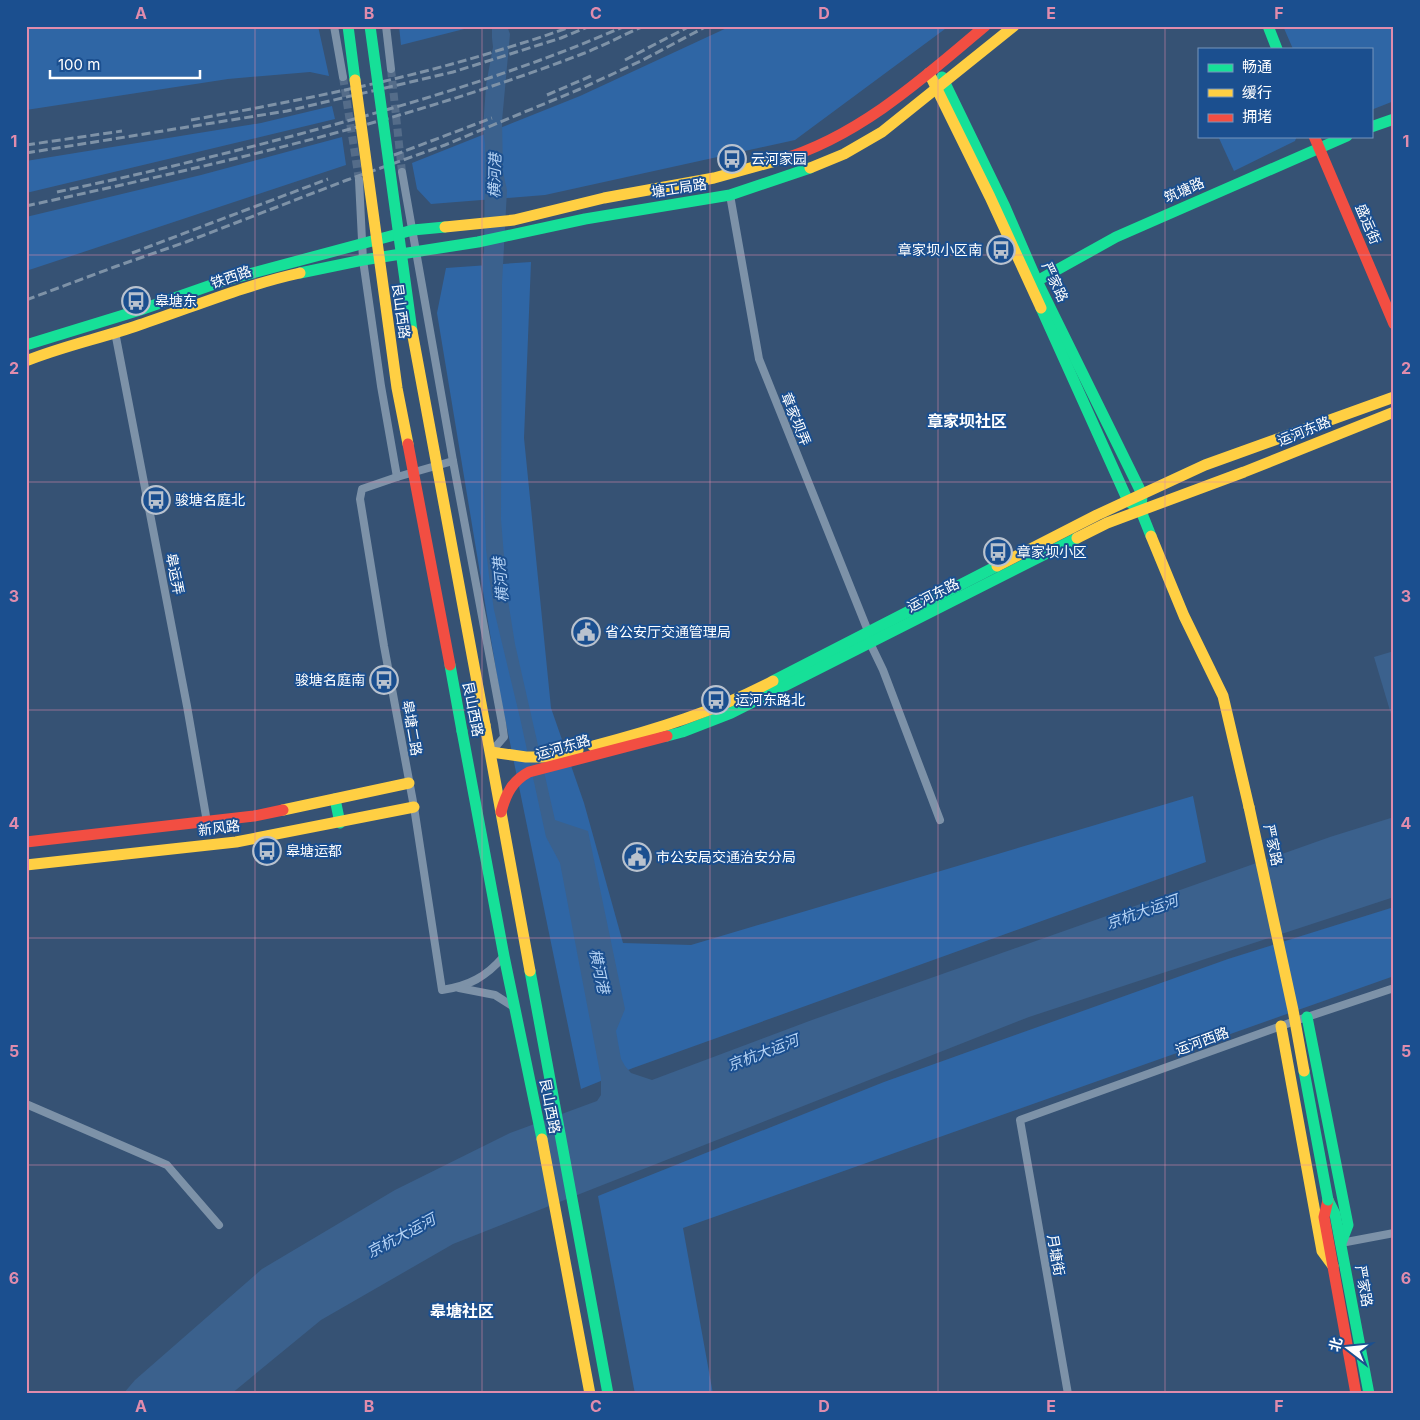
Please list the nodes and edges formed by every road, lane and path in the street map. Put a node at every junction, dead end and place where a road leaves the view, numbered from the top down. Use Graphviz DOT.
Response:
graph roads {
  1 [pos="334,26"];
  2 [pos="344,26"];
  3 [pos="348,26"];
  4 [pos="370,26"];
  5 [pos="386,26"];
  6 [pos="985,26"];
  7 [pos="1014,26"];
  8 [pos="1268,26"];
  9 [pos="1277,48"];
  10 [pos="391,69"];
  11 [pos="932,70"];
  12 [pos="349,78"];
  13 [pos="945,82"];
  14 [pos="936,90"];
  15 [pos="1394,119"];
  16 [pos="1372,127"];
  17 [pos="1335,138"];
  18 [pos="1317,141"];
  19 [pos="402,172"];
  20 [pos="359,180"];
  21 [pos="730,195"];
  22 [pos="413,230"];
  23 [pos="361,243"];
  24 [pos="417,251"];
  25 [pos="362,260"];
  26 [pos="1037,281"];
  27 [pos="1394,324"];
  28 [pos="115,332"];
  29 [pos="26,346"];
  30 [pos="26,361"];
  31 [pos="1394,397"];
  32 [pos="1394,412"];
  33 [pos="453,461"];
  34 [pos="397,477"];
  35 [pos="1142,494"];
  36 [pos="1128,501"];
  37 [pos="1141,511"];
  38 [pos="869,637"];
  39 [pos="491,752"];
  40 [pos="547,762"];
  41 [pos="409,783"];
  42 [pos="335,799"];
  43 [pos="414,807"];
  44 [pos="501,812"];
  45 [pos="940,820"];
  46 [pos="207,822"];
  47 [pos="340,822"];
  48 [pos="26,842"];
  49 [pos="26,865"];
  50 [pos="504,956"];
  51 [pos="459,988"];
  52 [pos="1394,988"];
  53 [pos="514,1007"];
  54 [pos="1307,1017"];
  55 [pos="1282,1026"];
  56 [pos="26,1104"];
  57 [pos="1020,1120"];
  58 [pos="1328,1200"];
  59 [pos="219,1225"];
  60 [pos="1394,1233"];
  61 [pos="1341,1243"];
  62 [pos="1333,1266"];
  63 [pos="610,1390"];
  64 [pos="590,1394"];
  65 [pos="1068,1394"];
  66 [pos="1356,1394"];
  67 [pos="1369,1394"];
  1 -- 12 [label="street, 艮山西路"];
  2 -- 12 [label="main road, 艮山西路"];
  3 -- 12 [label="main road"];
  4 -- 39 [label="main road, 艮山西路, bridge"];
  5 -- 10 [label="street"];
  6 -- 11 [label="main road, 塘工局路"];
  7 -- 13 [label="main road, 塘工局路"];
  8 -- 9 [label="main road"];
  11 -- 13 [label="main road, 严家路"];
  11 -- 14 [label="main road, 严家路"];
  11 -- 22 [label="main road, 塘工局路"];
  12 -- 50 [label="main road, 艮山西路, bridge"];
  13 -- 14 [label="main road, 塘工局路"];
  13 -- 26 [label="main road, 严家路"];
  14 -- 21 [label="main road, 塘工局路"];
  14 -- 36 [label="main road, 严家路"];
  15 -- 16 [label="main road"];
  17 -- 18 [label="main road, 筑塘路"];
  18 -- 26 [label="main road, 筑塘路"];
  18 -- 27 [label="main road, 盛运街"];
  19 -- 22 [label="street, 艮山西路"];
  20 -- 23 [label="street"];
  21 -- 24 [label="main road, 塘工局路"];
  21 -- 38 [label="street, 章家坝弄"];
  22 -- 23 [label="main road, 塘工局路"];
  22 -- 24 [label="street, 艮山西路"];
  23 -- 25 [label="street"];
  23 -- 29 [label="main road, 铁西路"];
  24 -- 25 [label="main road, 塘工局路"];
  24 -- 33 [label="street, 艮山西路"];
  25 -- 28 [label="main road, 铁西路"];
  25 -- 34 [label="street"];
  26 -- 35 [label="main road, 严家路"];
  28 -- 30 [label="main road, 铁西路"];
  28 -- 46 [label="street, 皋运弄"];
  31 -- 35 [label="main road, 运河东路"];
  32 -- 37 [label="main road, 运河东路"];
  33 -- 34 [label="street"];
  33 -- 39 [label="street, 艮山西路"];
  34 -- 41 [label="street, 皋塘二路"];
  35 -- 36 [label="main road, 运河东路"];
  35 -- 37 [label="main road, 严家路"];
  36 -- 37 [label="main road, 严家路"];
  36 -- 38 [label="main road, 运河东路"];
  37 -- 38 [label="main road, 运河东路"];
  37 -- 58 [label="main road, 严家路, bridge"];
  38 -- 40 [label="main road, 运河东路"];
  38 -- 45 [label="street, 章家坝弄"];
  39 -- 40 [label="main road, 运河东路"];
  39 -- 44 [label="main road, 艮山西路"];
  40 -- 44 [label="main road, 运河东路"];
  41 -- 42 [label="main road, 新风路"];
  41 -- 43 [label="street, 皋塘二路"];
  42 -- 46 [label="main road, 新风路"];
  42 -- 47 [label="main road"];
  43 -- 47 [label="main road, 新风路"];
  43 -- 51 [label="street, 皋塘二路"];
  44 -- 63 [label="main road, 艮山西路"];
  46 -- 48 [label="main road, 新风路"];
  47 -- 49 [label="main road, 新风路"];
  50 -- 51 [label="street"];
  50 -- 53 [label="main road, 艮山西路"];
  51 -- 53 [label="street"];
  52 -- 54 [label="street, 运河西路"];
  53 -- 64 [label="main road, 艮山西路"];
  54 -- 55 [label="street, 运河西路"];
  54 -- 61 [label="main road, 严家路"];
  55 -- 57 [label="street, 运河西路"];
  55 -- 62 [label="main road, 严家路"];
  56 -- 59 [label="street"];
  57 -- 65 [label="street, 月塘街"];
  58 -- 61 [label="main road, 严家路"];
  58 -- 62 [label="main road, 严家路"];
  60 -- 61 [label="street"];
  61 -- 67 [label="main road, 严家路"];
  62 -- 66 [label="main road, 严家路"];
}
